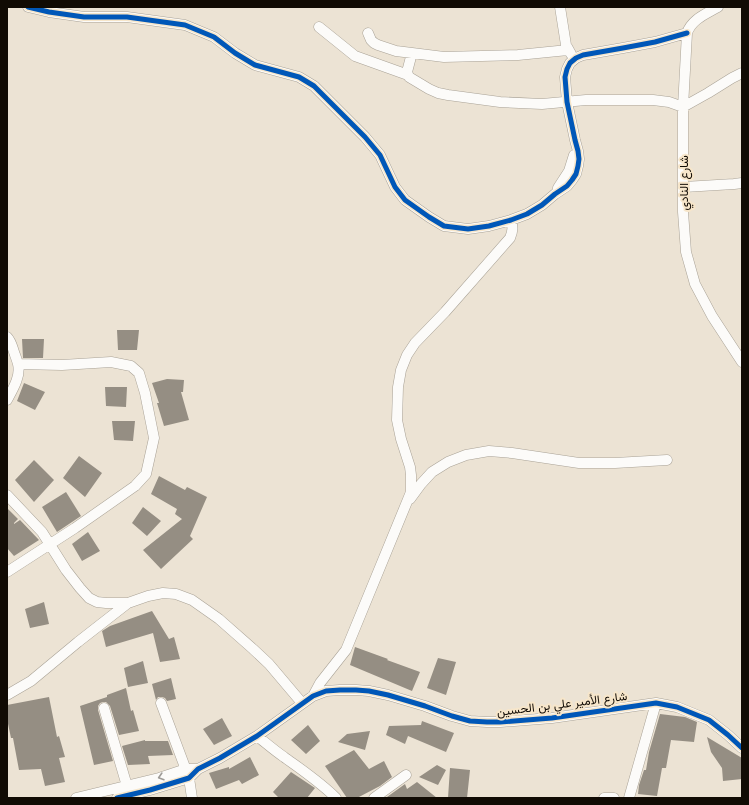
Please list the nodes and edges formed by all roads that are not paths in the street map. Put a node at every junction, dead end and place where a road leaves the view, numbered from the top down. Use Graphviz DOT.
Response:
graph roads {
  1 [pos="28,7"];
  2 [pos="560,7"];
  3 [pos="718,7"];
  4 [pos="319,27"];
  5 [pos="368,33"];
  6 [pos="687,33"];
  7 [pos="568,50"];
  8 [pos="412,52"];
  9 [pos="576,58"];
  10 [pos="742,73"];
  11 [pos="408,75"];
  12 [pos="567,102"];
  13 [pos="684,107"];
  14 [pos="742,183"];
  15 [pos="684,187"];
  16 [pos="511,220"];
  17 [pos="7,337"];
  18 [pos="742,362"];
  19 [pos="18,364"];
  20 [pos="7,400"];
  21 [pos="667,460"];
  22 [pos="7,495"];
  23 [pos="405,506"];
  24 [pos="51,544"];
  25 [pos="7,572"];
  26 [pos="128,603"];
  27 [pos="7,695"];
  28 [pos="313,696"];
  29 [pos="161,703"];
  30 [pos="656,703"];
  31 [pos="302,704"];
  32 [pos="104,708"];
  33 [pos="257,736"];
  34 [pos="742,748"];
  35 [pos="188,774"];
  36 [pos="406,775"];
  37 [pos="127,786"];
  38 [pos="76,798"];
  39 [pos="117,798"];
  40 [pos="192,798"];
  41 [pos="336,798"];
  42 [pos="374,798"];
  43 [pos="604,798"];
  44 [pos="614,798"];
  45 [pos="630,798"];
  1 -- 16 [label="street"];
  2 -- 7 [label="street"];
  3 -- 6 [label="street"];
  4 -- 11 [label="street"];
  5 -- 8 [label="street"];
  6 -- 9 [label="street"];
  6 -- 13 [label="street, شارع النادي"];
  7 -- 8 [label="street"];
  7 -- 9 [label="street"];
  8 -- 11 [label="street"];
  9 -- 12 [label="street"];
  10 -- 13 [label="street"];
  11 -- 12 [label="street"];
  12 -- 13 [label="street"];
  12 -- 16 [label="street"];
  13 -- 15 [label="street, شارع النادي"];
  14 -- 15 [label="street"];
  15 -- 18 [label="street, شارع النادي"];
  16 -- 23 [label="street"];
  17 -- 19 [label="street"];
  19 -- 20 [label="street"];
  19 -- 24 [label="street"];
  21 -- 23 [label="street"];
  22 -- 24 [label="street"];
  23 -- 28 [label="street"];
  24 -- 25 [label="street"];
  24 -- 26 [label="street"];
  26 -- 27 [label="street"];
  26 -- 31 [label="street"];
  28 -- 30 [label="street, شارع الأمير علي بن الحسين"];
  28 -- 31 [label="street, شارع الأمير علي بن الحسين"];
  29 -- 35 [label="street"];
  30 -- 34 [label="street, شارع الأمير علي بن الحسين"];
  30 -- 45 [label="street"];
  31 -- 33 [label="street, شارع الأمير علي بن الحسين"];
  32 -- 37 [label="street"];
  33 -- 35 [label="street, شارع الأمير علي بن الحسين"];
  33 -- 41 [label="street"];
  35 -- 37 [label="street, شارع الأمير علي بن الحسين, one-way"];
  35 -- 39 [label="street, شارع الأمير علي بن الحسين"];
  35 -- 40 [label="street"];
  36 -- 42 [label="street"];
  37 -- 38 [label="street, شارع الأمير علي بن الحسين"];
  43 -- 44 [label="street"];
}
